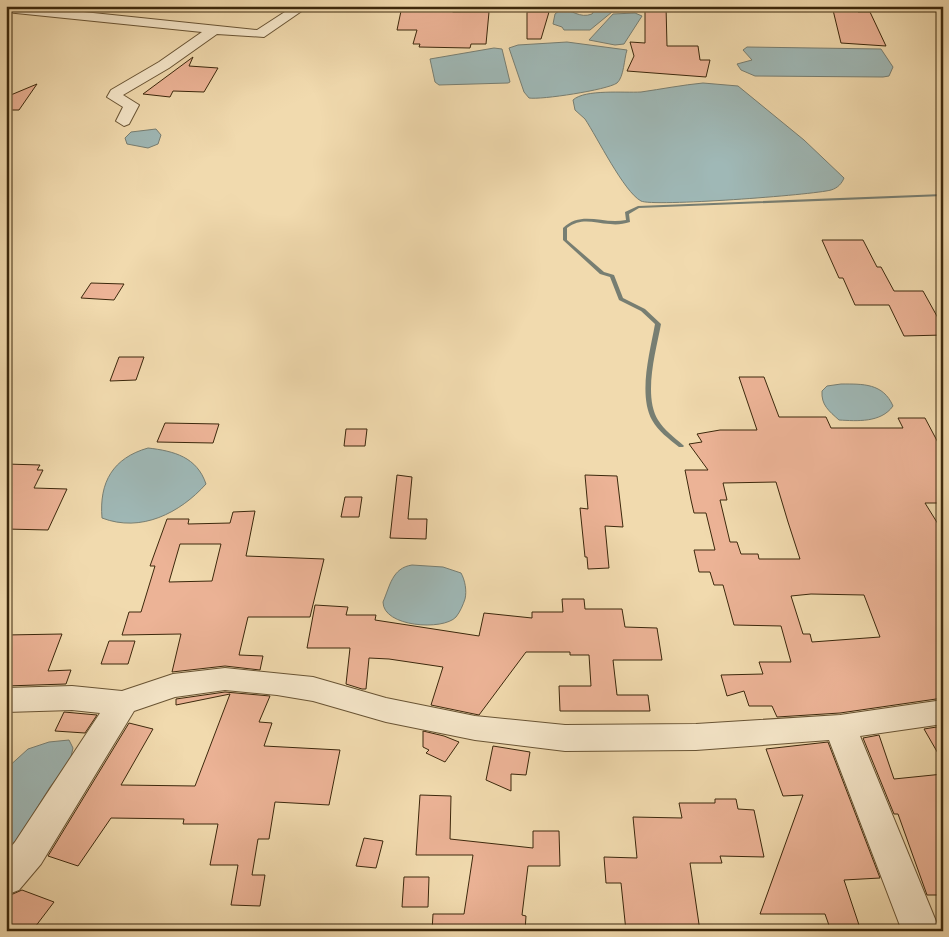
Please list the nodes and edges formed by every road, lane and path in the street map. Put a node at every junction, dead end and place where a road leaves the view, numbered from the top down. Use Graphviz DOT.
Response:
graph roads {
  1 [pos="304,6"];
  2 [pos="453,6"];
  3 [pos="572,6"];
  4 [pos="6,8"];
  5 [pos="214,30"];
  6 [pos="124,121"];
  7 [pos="6,700"];
  8 [pos="123,703"];
  9 [pos="943,712"];
  10 [pos="845,739"];
  11 [pos="6,879"];
  12 [pos="921,931"];
  1 -- 5 [label="street"];
  2 -- 3 [label="street"];
  4 -- 5 [label="street"];
  5 -- 6 [label="street"];
  7 -- 8 [label="street"];
  8 -- 10 [label="street"];
  8 -- 11 [label="street"];
  9 -- 10 [label="street"];
  10 -- 12 [label="street"];
}
